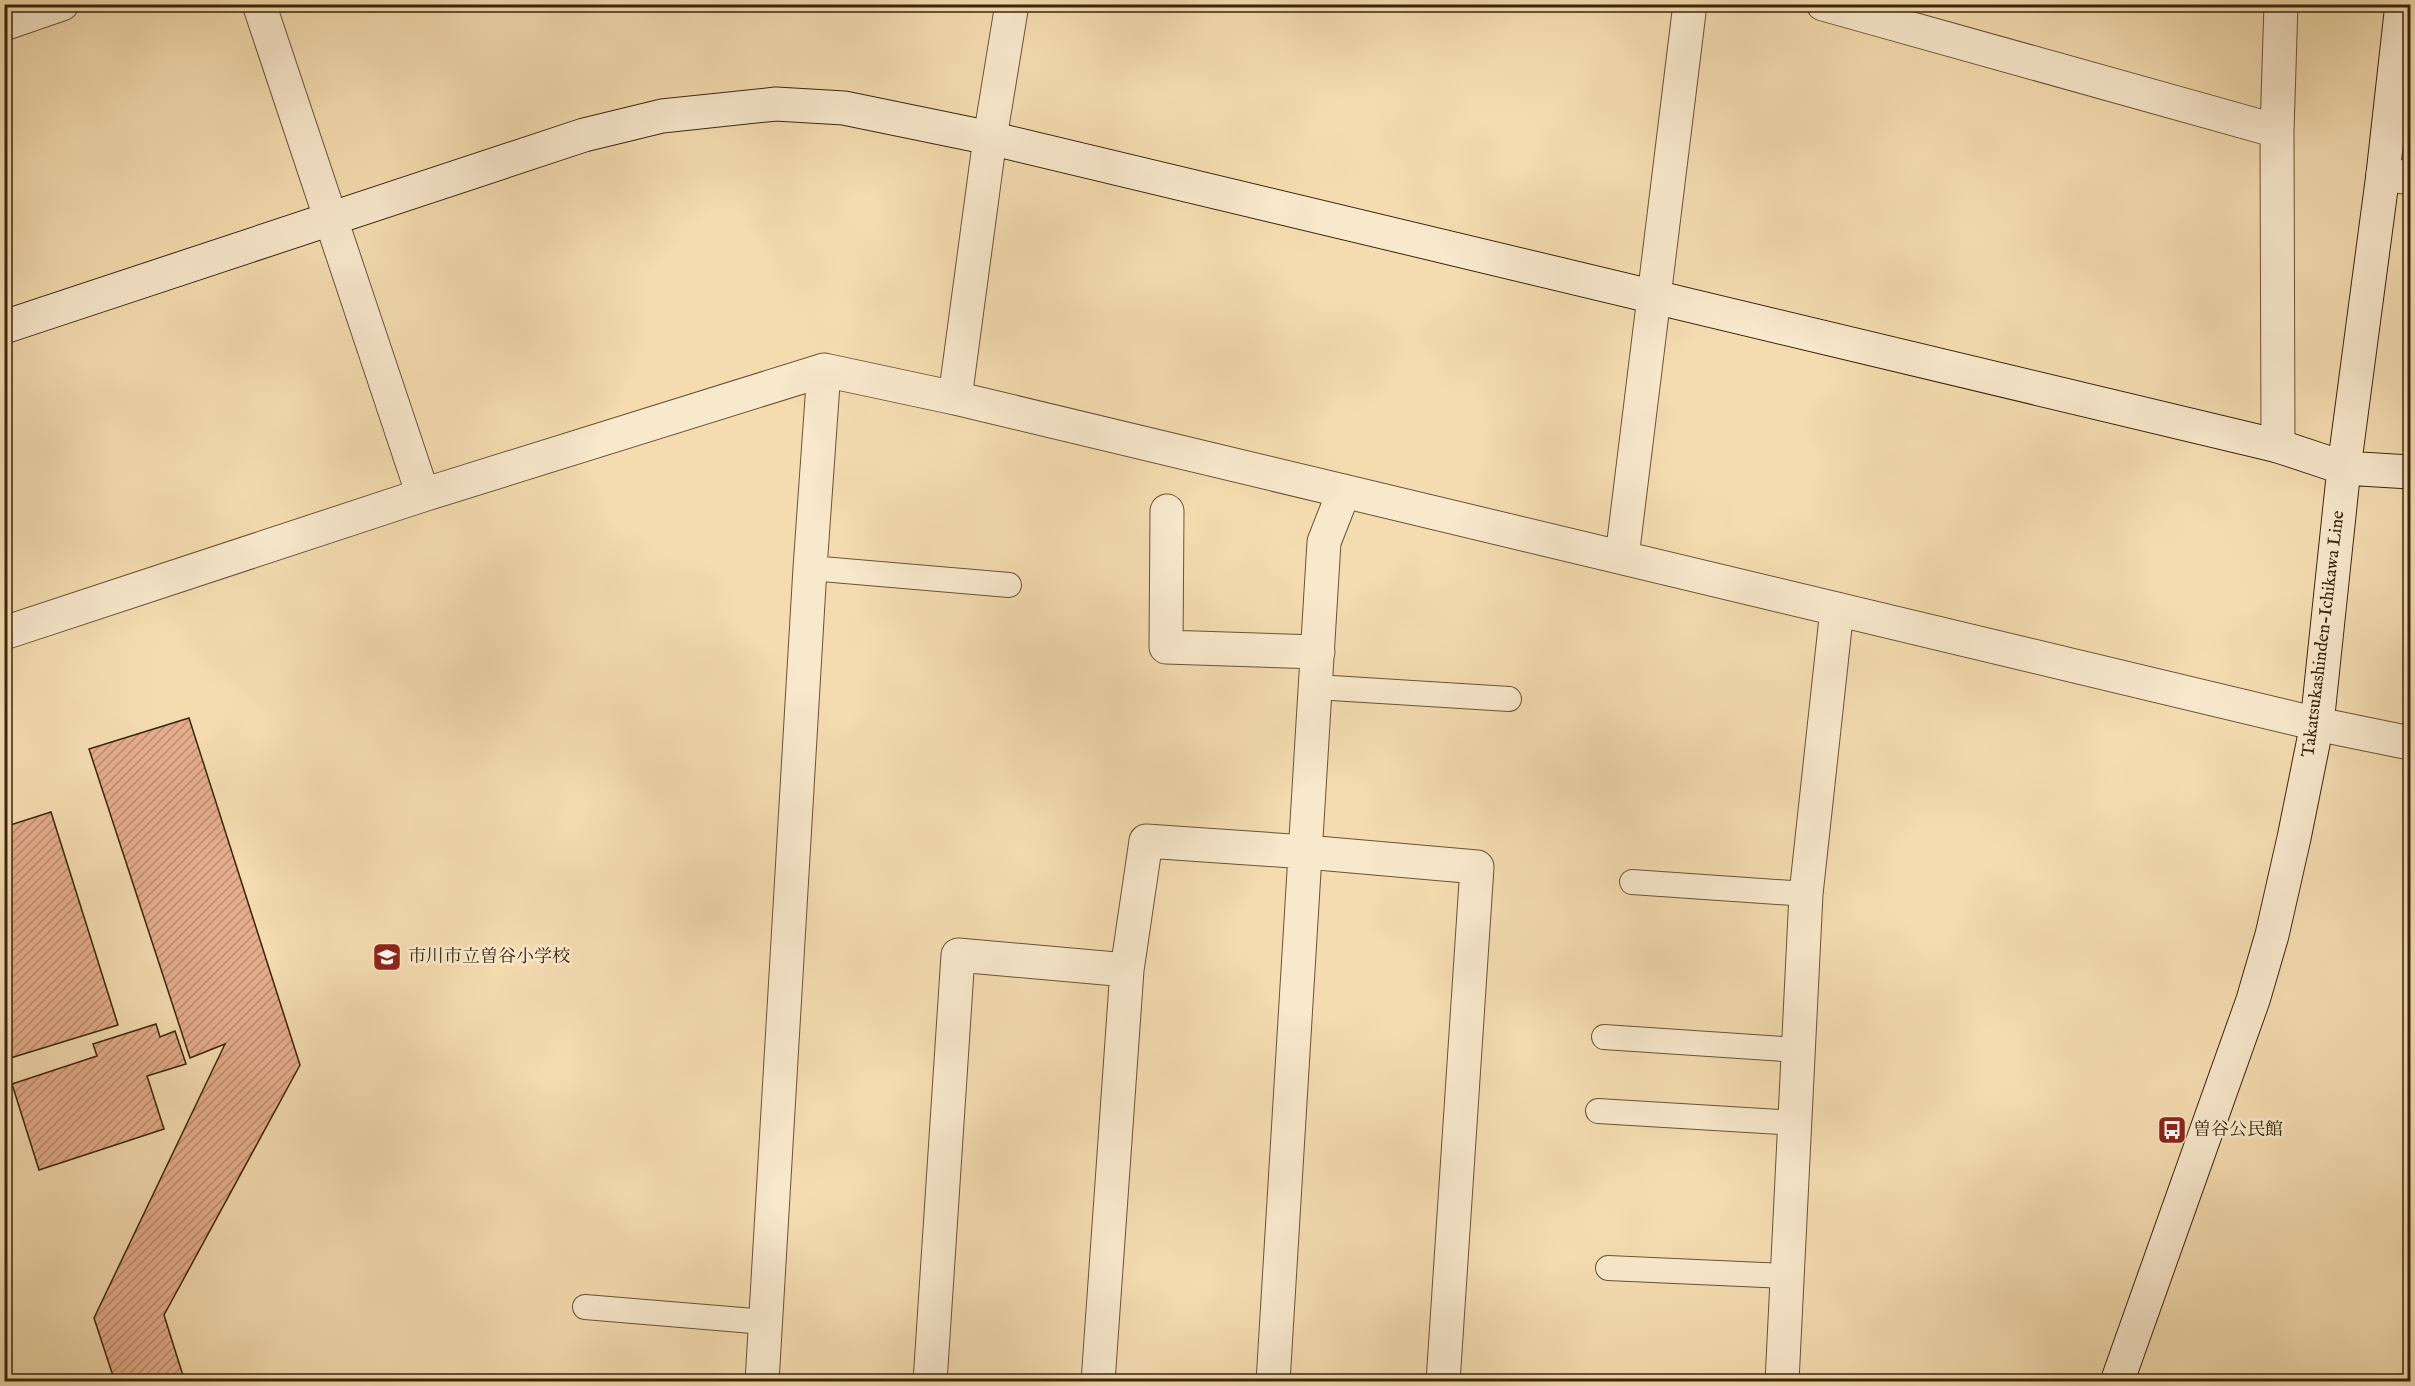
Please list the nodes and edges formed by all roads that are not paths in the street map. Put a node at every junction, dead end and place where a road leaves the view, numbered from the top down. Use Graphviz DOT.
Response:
graph roads {
  1 [pos="62,4"];
  2 [pos="258,4"];
  3 [pos="1012,4"];
  4 [pos="1690,4"];
  5 [pos="1823,4"];
  6 [pos="2281,4"];
  7 [pos="2403,4"];
  8 [pos="4,24"];
  9 [pos="2277,131"];
  10 [pos="990,138"];
  11 [pos="2397,176"];
  12 [pos="330,219"];
  13 [pos="1653,296"];
  14 [pos="4,327"];
  15 [pos="824,370"];
  16 [pos="955,398"];
  17 [pos="2278,446"];
  18 [pos="2344,468"];
  19 [pos="2410,472"];
  20 [pos="1344,491"];
  21 [pos="423,495"];
  22 [pos="1167,511"];
  23 [pos="1622,557"];
  24 [pos="810,568"];
  25 [pos="1009,585"];
  26 [pos="1837,609"];
  27 [pos="4,633"];
  28 [pos="1318,652"];
  29 [pos="1316,687"];
  30 [pos="1509,699"];
  31 [pos="2317,724"];
  32 [pos="2410,743"];
  33 [pos="1306,852"];
  34 [pos="1632,882"];
  35 [pos="1806,894"];
  36 [pos="1127,969"];
  37 [pos="1604,1037"];
  38 [pos="1798,1050"];
  39 [pos="1598,1111"];
  40 [pos="1795,1123"];
  41 [pos="1608,1268"];
  42 [pos="1787,1276"];
  43 [pos="585,1307"];
  44 [pos="766,1322"];
  45 [pos="762,1382"];
  46 [pos="930,1382"];
  47 [pos="1098,1382"];
  48 [pos="1273,1382"];
  49 [pos="1443,1382"];
  50 [pos="1782,1382"];
  51 [pos="2117,1382"];
  1 -- 8 [label="street"];
  2 -- 12 [label="street"];
  3 -- 10 [label="street"];
  4 -- 13 [label="street"];
  5 -- 9 [label="street"];
  6 -- 9 [label="street"];
  7 -- 11 [label="street, Takatsukashinden-Ichikawa Line"];
  9 -- 17 [label="street"];
  10 -- 12 [label="street"];
  10 -- 13 [label="street"];
  10 -- 16 [label="street"];
  11 -- 18 [label="street, Takatsukashinden-Ichikawa Line"];
  12 -- 14 [label="street"];
  12 -- 21 [label="street"];
  13 -- 17 [label="street"];
  13 -- 23 [label="street"];
  15 -- 16 [label="street"];
  15 -- 21 [label="street"];
  15 -- 24 [label="street"];
  16 -- 20 [label="street"];
  17 -- 18 [label="street"];
  18 -- 19 [label="street"];
  18 -- 31 [label="street, Takatsukashinden-Ichikawa Line"];
  20 -- 23 [label="street"];
  20 -- 28 [label="street"];
  21 -- 27 [label="street"];
  22 -- 28 [label="street"];
  23 -- 26 [label="street"];
  24 -- 25 [label="lane"];
  24 -- 44 [label="street"];
  26 -- 31 [label="street"];
  26 -- 35 [label="street"];
  28 -- 29 [label="street"];
  29 -- 30 [label="lane"];
  29 -- 33 [label="street"];
  31 -- 32 [label="street"];
  31 -- 51 [label="street, Takatsukashinden-Ichikawa Line"];
  33 -- 36 [label="street"];
  33 -- 48 [label="street"];
  33 -- 49 [label="street"];
  34 -- 35 [label="lane"];
  35 -- 38 [label="street"];
  36 -- 46 [label="street"];
  36 -- 47 [label="street"];
  37 -- 38 [label="lane"];
  38 -- 40 [label="street"];
  39 -- 40 [label="lane"];
  40 -- 42 [label="street"];
  41 -- 42 [label="lane"];
  42 -- 50 [label="street"];
  43 -- 44 [label="lane"];
  44 -- 45 [label="street"];
}
